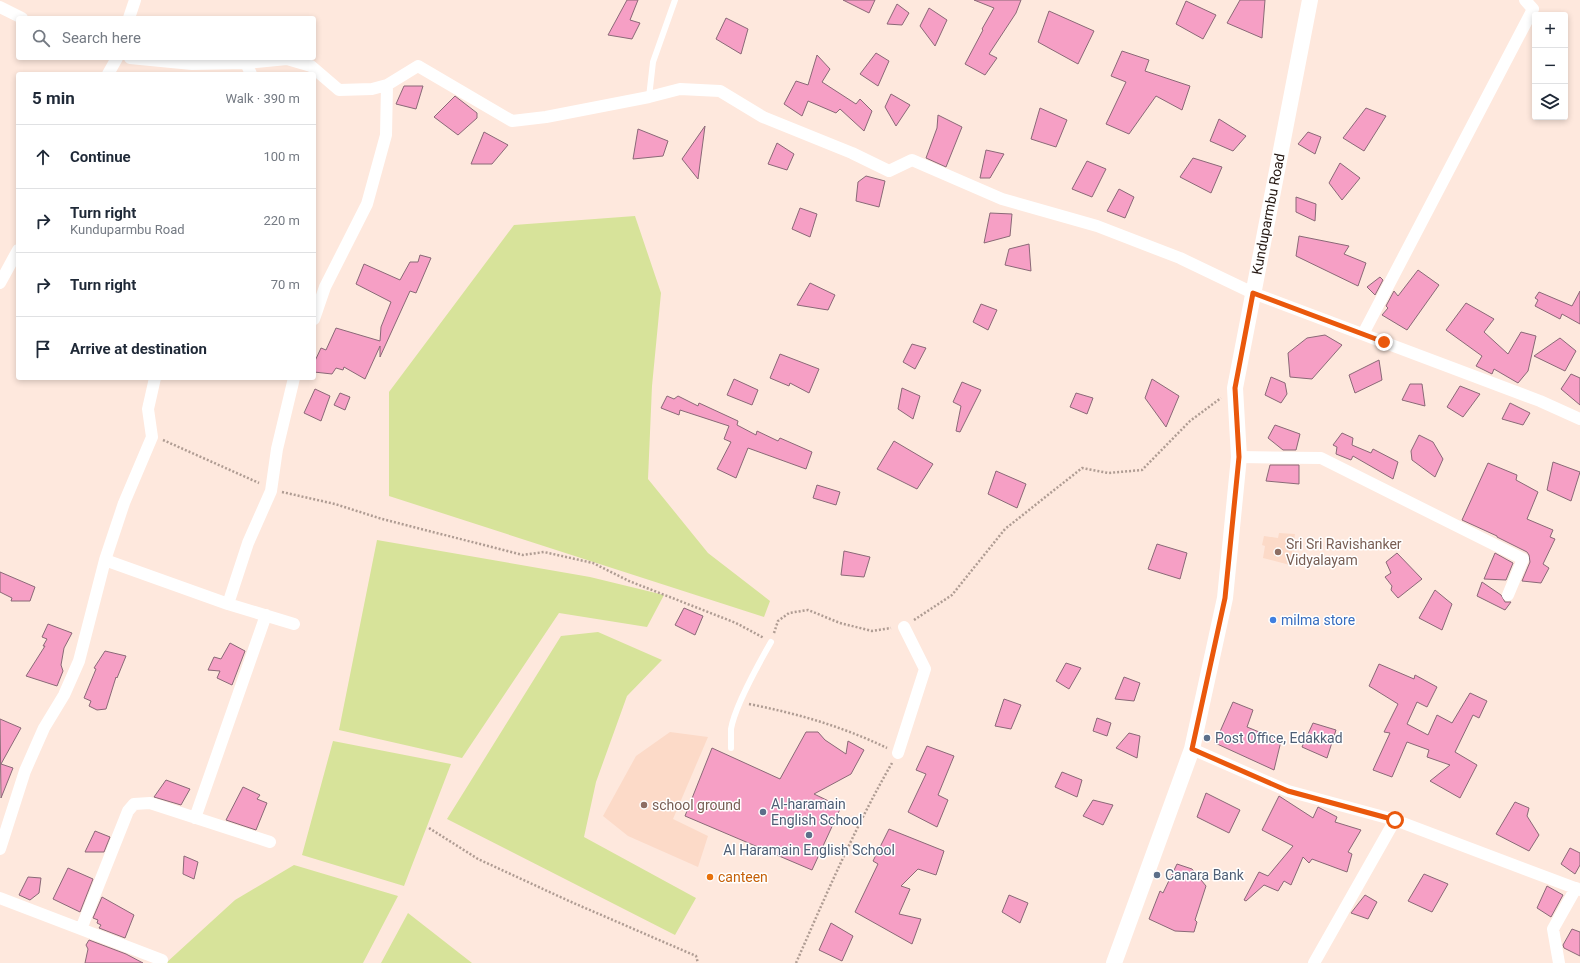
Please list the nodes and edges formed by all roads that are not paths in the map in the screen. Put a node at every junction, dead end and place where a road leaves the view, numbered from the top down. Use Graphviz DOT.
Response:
graph roads {
  1 [pos="135,0"];
  2 [pos="675,0"];
  3 [pos="1310,0"];
  4 [pos="1525,0"];
  5 [pos="0,7"];
  6 [pos="18,16"];
  7 [pos="131,16"];
  8 [pos="116,60"];
  9 [pos="151,60"];
  10 [pos="277,60"];
  11 [pos="290,60"];
  12 [pos="246,63"];
  13 [pos="109,72"];
  14 [pos="250,72"];
  15 [pos="387,85"];
  16 [pos="649,97"];
  17 [pos="16,254"];
  18 [pos="0,283"];
  19 [pos="1253,293"];
  20 [pos="316,312"];
  21 [pos="1363,334"];
  22 [pos="155,380"];
  23 [pos="294,380"];
  24 [pos="1580,419"];
  25 [pos="1239,457"];
  26 [pos="105,560"];
  27 [pos="1508,595"];
  28 [pos="228,604"];
  29 [pos="266,616"];
  30 [pos="294,624"];
  31 [pos="904,627"];
  32 [pos="771,642"];
  33 [pos="731,748"];
  34 [pos="1192,749"];
  35 [pos="898,753"];
  36 [pos="195,818"];
  37 [pos="1395,820"];
  38 [pos="270,842"];
  39 [pos="0,849"];
  40 [pos="1578,889"];
  41 [pos="0,898"];
  42 [pos="81,929"];
  43 [pos="162,960"];
  44 [pos="1114,963"];
  45 [pos="1314,963"];
  46 [pos="1559,963"];
  1 -- 7 [label="street"];
  2 -- 16 [label="lane"];
  3 -- 19 [label="main road, Kunduparmbu Road"];
  4 -- 21 [label="street"];
  5 -- 6 [label="street"];
  8 -- 13 [label="street"];
  9 -- 12 [label="street"];
  10 -- 12 [label="street"];
  11 -- 15 [label="street"];
  12 -- 14 [label="street"];
  15 -- 16 [label="street"];
  15 -- 20 [label="street"];
  16 -- 19 [label="street"];
  17 -- 18 [label="street"];
  19 -- 21 [label="street"];
  19 -- 25 [label="main road, Kunduparmbu Road"];
  21 -- 24 [label="street"];
  22 -- 26 [label="street"];
  23 -- 28 [label="street"];
  25 -- 27 [label="street"];
  25 -- 34 [label="main road, Kunduparmbu Road"];
  26 -- 28 [label="street"];
  26 -- 39 [label="street"];
  28 -- 29 [label="street"];
  29 -- 30 [label="street"];
  29 -- 36 [label="street"];
  31 -- 35 [label="street"];
  32 -- 33 [label="lane"];
  34 -- 37 [label="street"];
  34 -- 44 [label="main road, Kunduparmbu Road"];
  36 -- 38 [label="street"];
  36 -- 42 [label="street"];
  37 -- 40 [label="street"];
  37 -- 45 [label="street"];
  40 -- 46 [label="street"];
  41 -- 42 [label="street"];
  42 -- 43 [label="street"];
}
